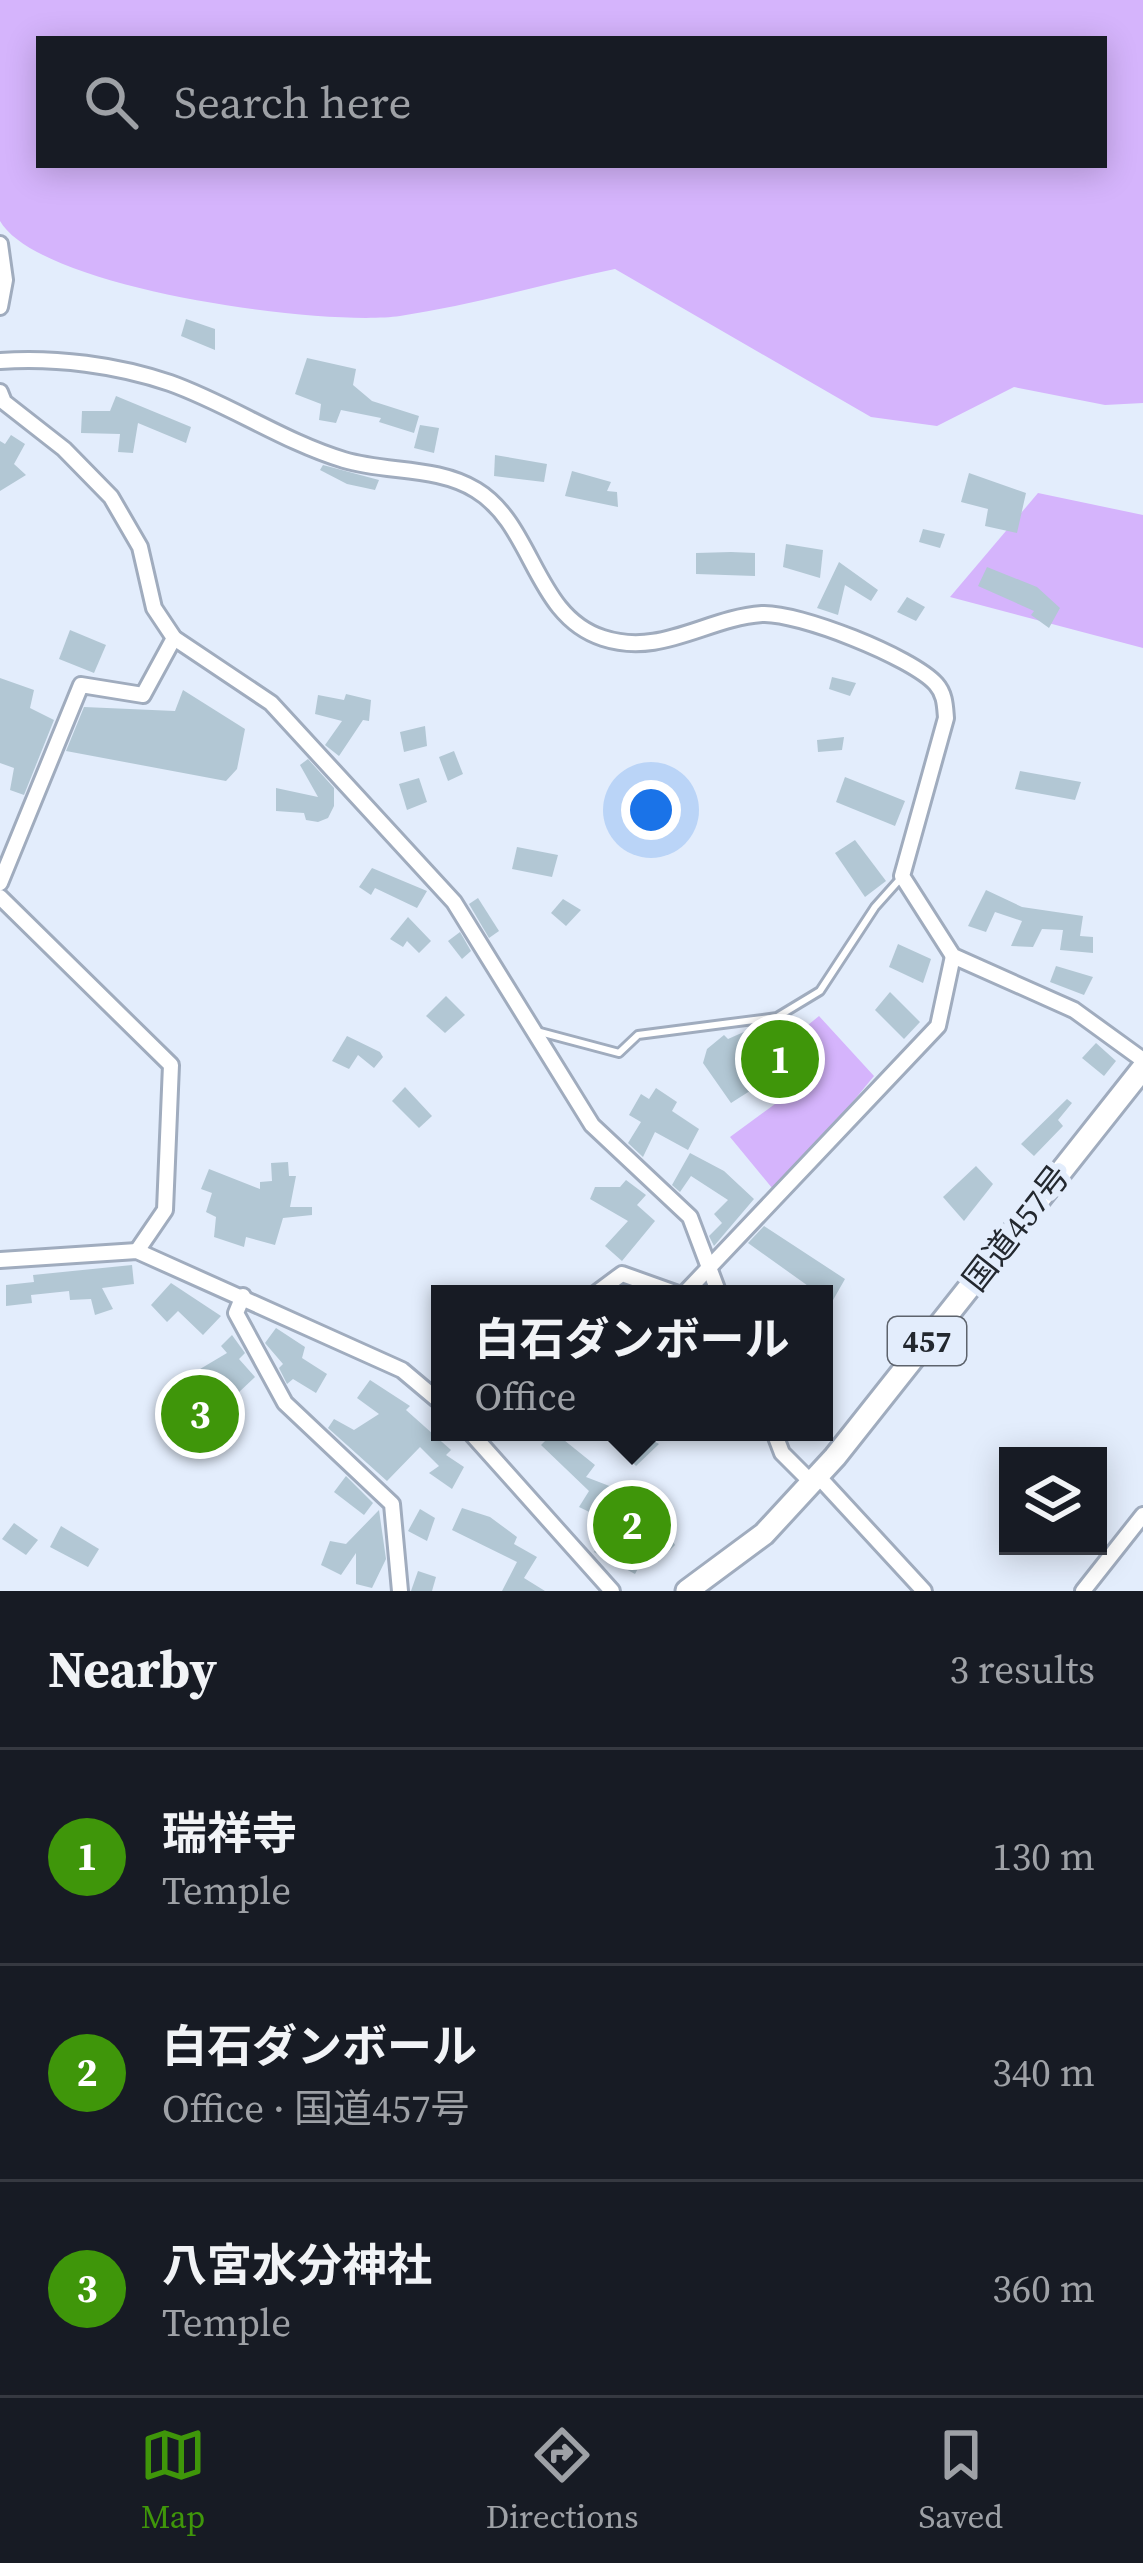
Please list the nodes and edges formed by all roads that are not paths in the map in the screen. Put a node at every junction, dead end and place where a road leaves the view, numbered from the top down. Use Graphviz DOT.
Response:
graph roads {
  1 [pos="0,244"];
  2 [pos="0,307"];
  3 [pos="0,362"];
  4 [pos="0,392"];
  5 [pos="174,638"];
  6 [pos="902,876"];
  7 [pos="0,883"];
  8 [pos="0,897"];
  9 [pos="953,956"];
  10 [pos="533,1030"];
  11 [pos="1143,1064"];
  12 [pos="136,1251"];
  13 [pos="0,1260"];
  14 [pos="710,1272"];
  15 [pos="607,1285"];
  16 [pos="654,1285"];
  17 [pos="693,1285"];
  18 [pos="715,1285"];
  19 [pos="243,1296"];
  20 [pos="431,1394"];
  21 [pos="478,1441"];
  22 [pos="777,1441"];
  23 [pos="814,1479"];
  24 [pos="1143,1515"];
  25 [pos="400,1591"];
  26 [pos="612,1591"];
  27 [pos="687,1591"];
  28 [pos="924,1591"];
  29 [pos="1083,1591"];
  1 -- 2 [label="street"];
  3 -- 6 [label="street"];
  4 -- 5 [label="street"];
  5 -- 7 [label="street"];
  5 -- 10 [label="street"];
  6 -- 9 [label="street"];
  6 -- 10 [label="lane"];
  8 -- 12 [label="street"];
  9 -- 11 [label="street"];
  9 -- 14 [label="street"];
  10 -- 14 [label="street"];
  11 -- 23 [label="highway, 国道457号 / 457"];
  12 -- 13 [label="street"];
  12 -- 19 [label="street"];
  14 -- 17 [label="street"];
  14 -- 18 [label="street"];
  15 -- 16 [label="street"];
  19 -- 20 [label="street"];
  19 -- 25 [label="street"];
  21 -- 26 [label="street"];
  22 -- 23 [label="street"];
  23 -- 27 [label="highway, 国道457号 / 457"];
  23 -- 28 [label="street"];
  24 -- 29 [label="street"];
}
